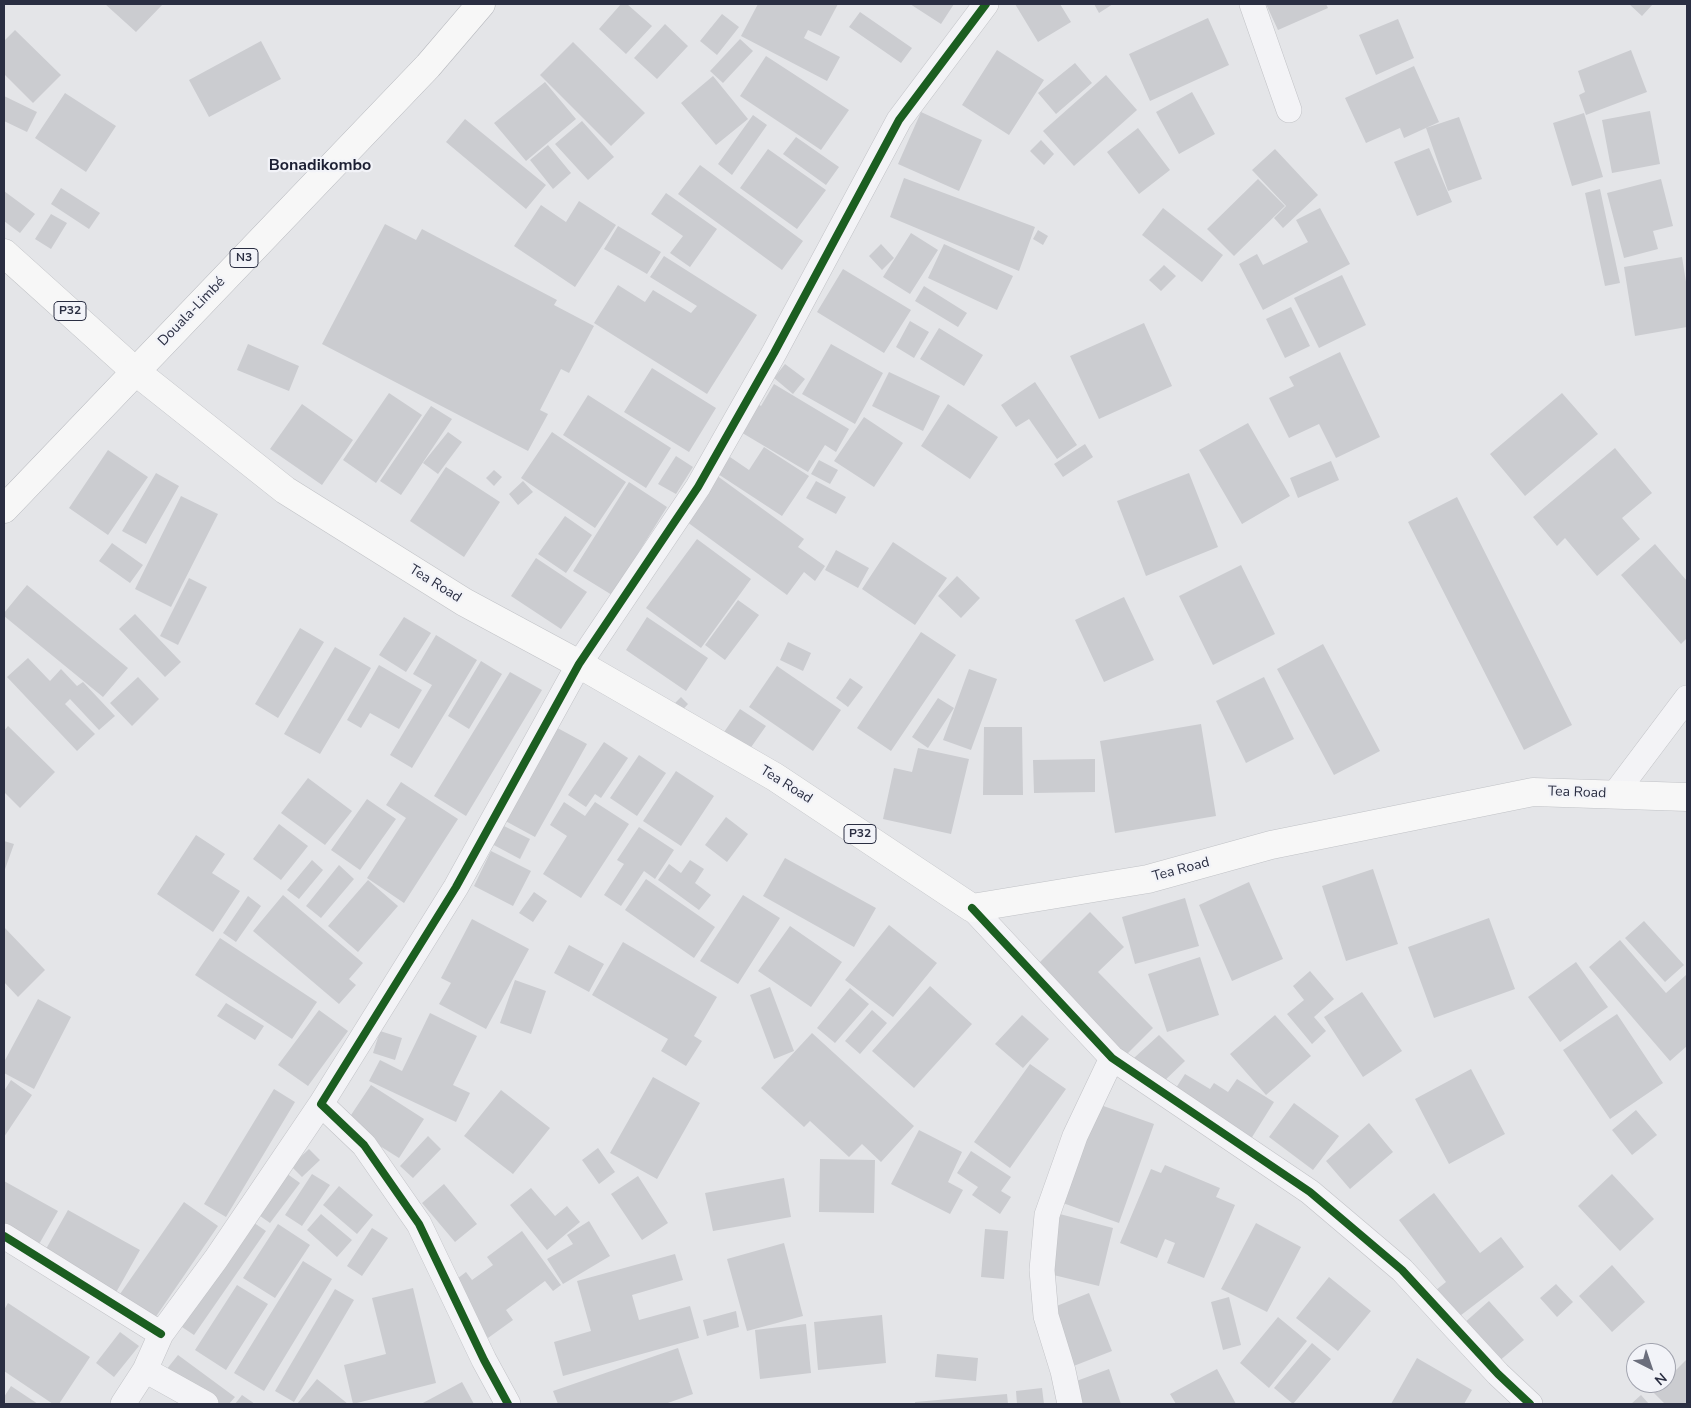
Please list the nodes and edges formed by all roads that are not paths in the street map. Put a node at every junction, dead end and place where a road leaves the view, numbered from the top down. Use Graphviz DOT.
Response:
graph roads {
  1 [pos="480,4"];
  2 [pos="986,4"];
  3 [pos="1252,4"];
  4 [pos="1289,110"];
  5 [pos="4,253"];
  6 [pos="135,370"];
  7 [pos="4,509"];
  8 [pos="579,664"];
  9 [pos="1687,698"];
  10 [pos="1614,794"];
  11 [pos="1687,797"];
  12 [pos="972,908"];
  13 [pos="1112,1058"];
  14 [pos="322,1104"];
  15 [pos="4,1236"];
  16 [pos="161,1334"];
  17 [pos="145,1370"];
  18 [pos="123,1404"];
  19 [pos="206,1404"];
  20 [pos="508,1404"];
  21 [pos="1070,1404"];
  22 [pos="1530,1404"];
  1 -- 6 [label="main road, Douala-Limbé / N3"];
  2 -- 8 [label="street"];
  3 -- 4 [label="street"];
  5 -- 6 [label="main road, Tea Road / P32"];
  6 -- 7 [label="main road, Douala-Limbé / N3"];
  6 -- 8 [label="main road, Tea Road / P32"];
  8 -- 12 [label="main road, Tea Road / P32"];
  8 -- 14 [label="street"];
  9 -- 10 [label="street"];
  10 -- 11 [label="main road, Tea Road"];
  10 -- 12 [label="main road, Tea Road"];
  12 -- 13 [label="street"];
  13 -- 21 [label="street"];
  13 -- 22 [label="street"];
  14 -- 16 [label="street"];
  14 -- 20 [label="street"];
  15 -- 16 [label="street"];
  16 -- 17 [label="street"];
  17 -- 18 [label="street"];
  17 -- 19 [label="street"];
}
